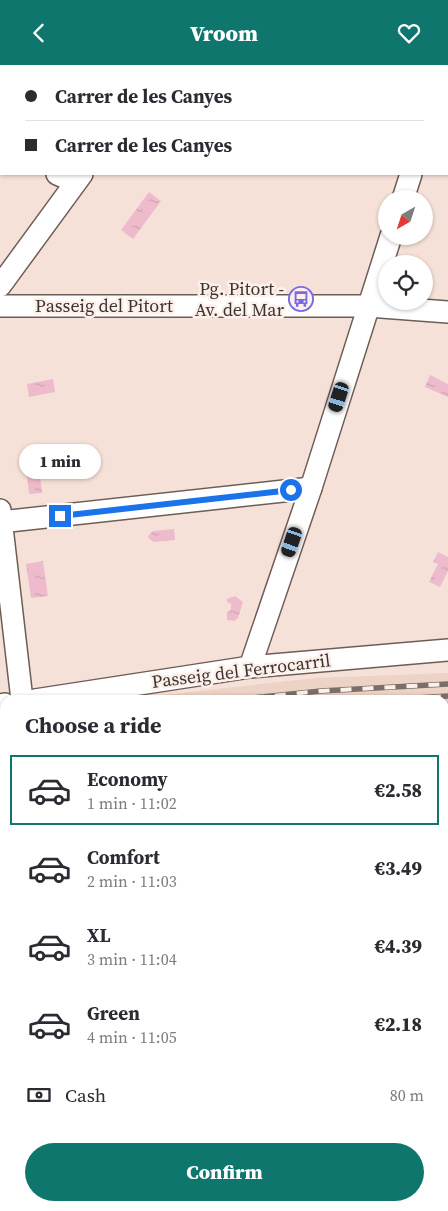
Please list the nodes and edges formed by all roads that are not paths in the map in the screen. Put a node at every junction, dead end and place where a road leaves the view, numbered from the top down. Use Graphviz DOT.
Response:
graph roads {
  1 [pos="411,175"];
  2 [pos="71,177"];
  3 [pos="406,190"];
  4 [pos="388,245"];
  5 [pos="0,286"];
  6 [pos="0,306"];
  7 [pos="368,306"];
  8 [pos="448,311"];
  9 [pos="310,488"];
  10 [pos="1,518"];
  11 [pos="448,651"];
  12 [pos="250,667"];
  13 [pos="21,695"];
  14 [pos="68,695"];
  1 -- 3 [label="street"];
  2 -- 5 [label="street"];
  4 -- 7 [label="street"];
  6 -- 7 [label="street, Passeig del Pitort"];
  7 -- 8 [label="street, Passeig del Pitort"];
  7 -- 9 [label="street"];
  9 -- 10 [label="street"];
  9 -- 12 [label="street"];
  10 -- 13 [label="street"];
  11 -- 12 [label="street, Passeig del Ferrocarril"];
  12 -- 14 [label="street, Passeig del Ferrocarril"];
}
